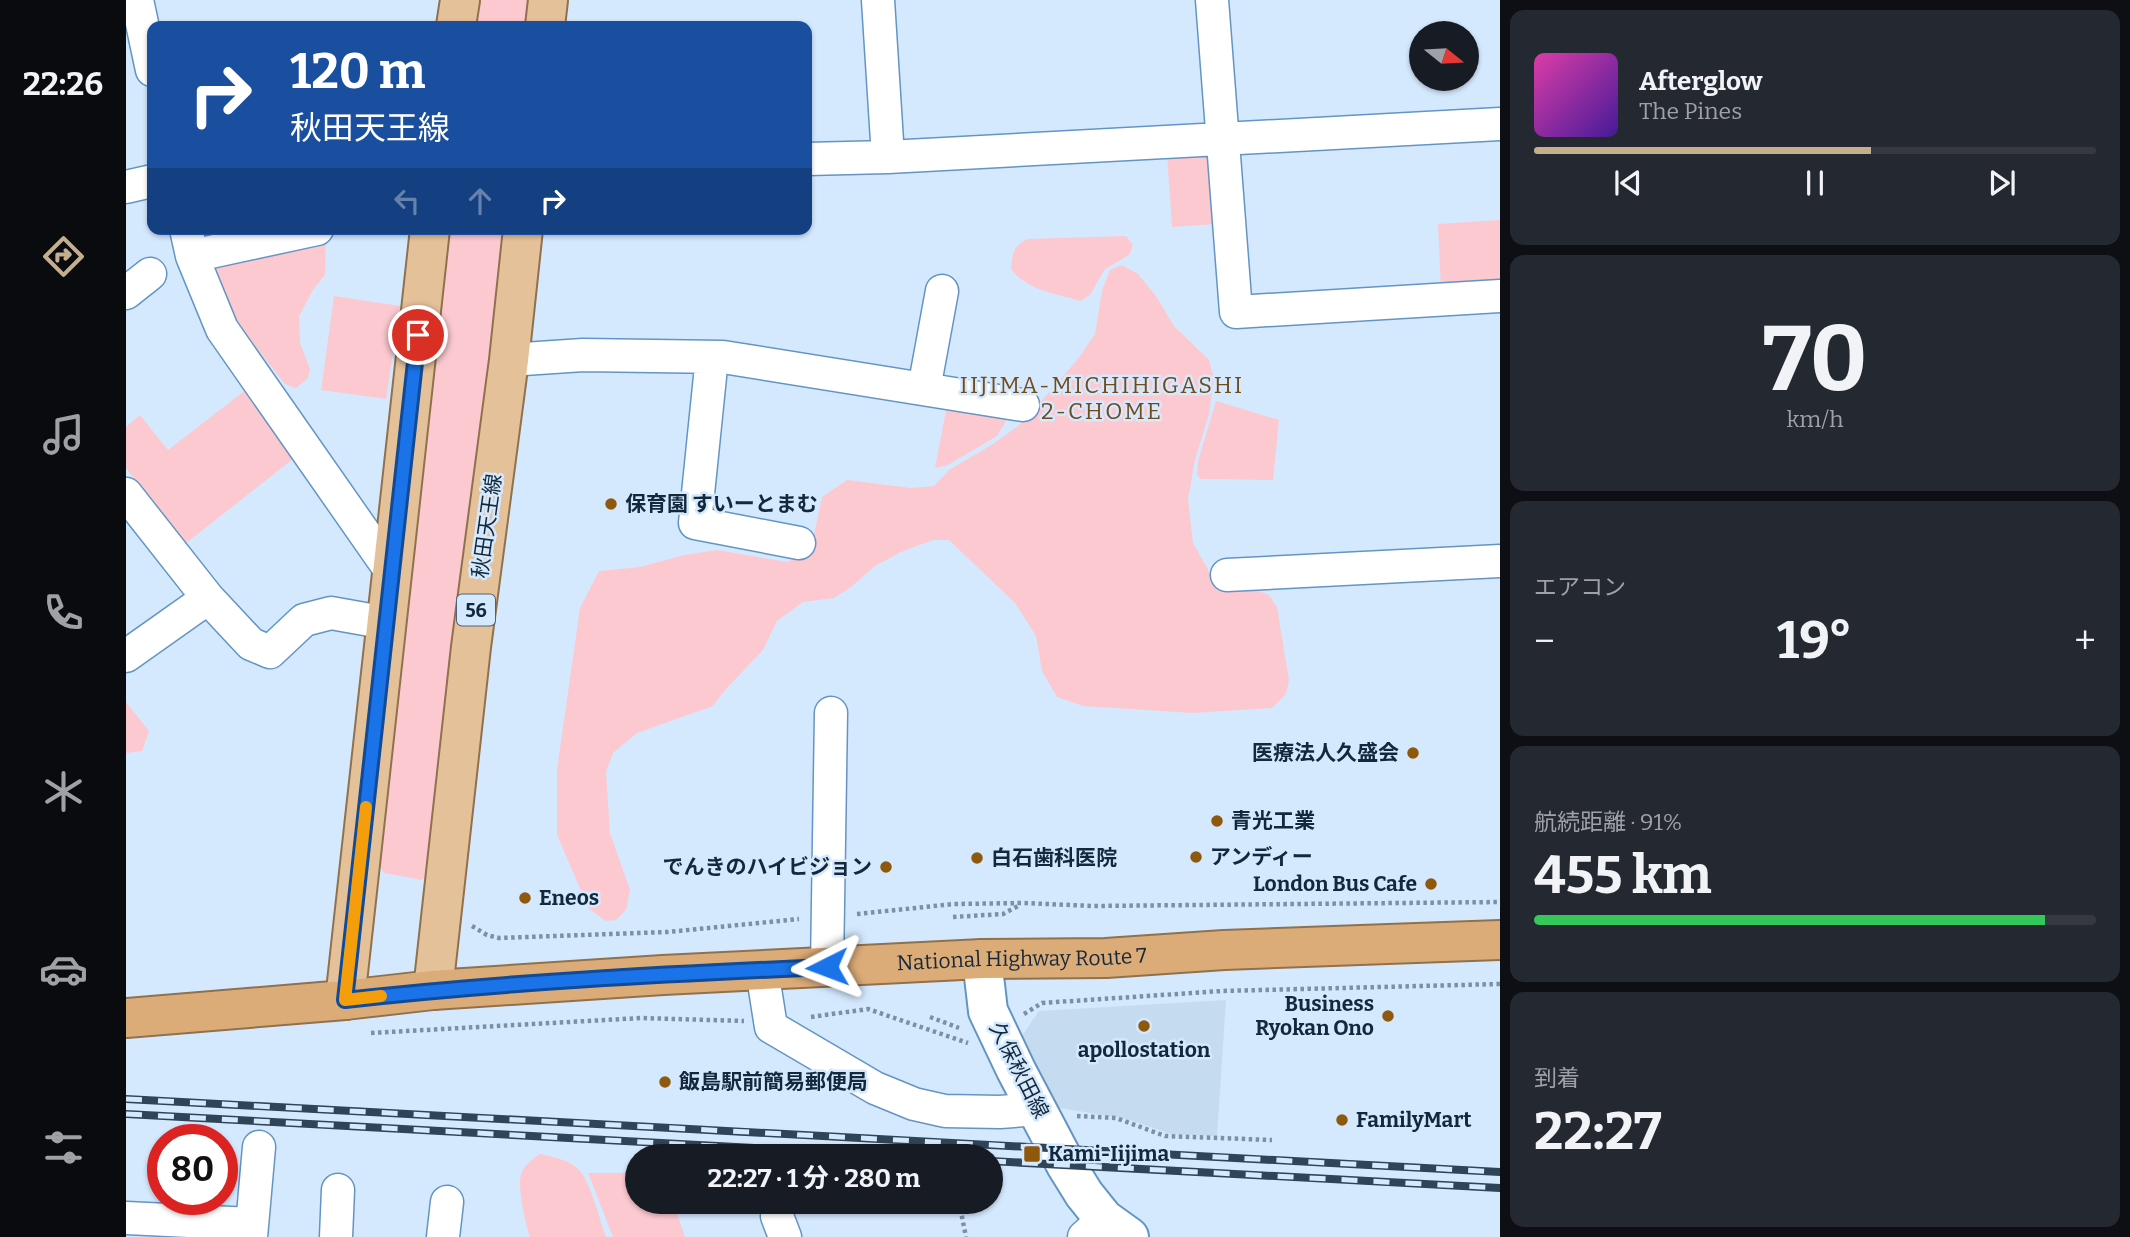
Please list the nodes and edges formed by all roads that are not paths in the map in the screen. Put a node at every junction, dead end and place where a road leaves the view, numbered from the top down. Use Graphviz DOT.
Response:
graph roads {
  1 [pos="137,0"];
  2 [pos="460,0"];
  3 [pos="548,0"];
  4 [pos="878,0"];
  5 [pos="1212,0"];
  6 [pos="457,21"];
  7 [pos="546,21"];
  8 [pos="147,47"];
  9 [pos="1500,124"];
  10 [pos="1222,139"];
  11 [pos="888,157"];
  12 [pos="812,159"];
  13 [pos="147,182"];
  14 [pos="126,187"];
  15 [pos="262,235"];
  16 [pos="429,235"];
  17 [pos="522,235"];
  18 [pos="189,243"];
  19 [pos="942,291"];
  20 [pos="1500,296"];
  21 [pos="712,357"];
  22 [pos="509,360"];
  23 [pos="924,390"];
  24 [pos="1023,405"];
  25 [pos="126,494"];
  26 [pos="799,543"];
  27 [pos="1500,561"];
  28 [pos="393,574"];
  29 [pos="1227,575"];
  30 [pos="208,598"];
  31 [pos="387,623"];
  32 [pos="126,656"];
  33 [pos="831,713"];
  34 [pos="1500,940"];
  35 [pos="982,959"];
  36 [pos="827,967"];
  37 [pos="762,970"];
  38 [pos="433,990"];
  39 [pos="345,1000"];
  40 [pos="126,1018"];
  41 [pos="1040,1111"];
  42 [pos="259,1147"];
  43 [pos="338,1190"];
  44 [pos="447,1202"];
  45 [pos="126,1218"];
  46 [pos="251,1231"];
  47 [pos="1105,1231"];
  48 [pos="336,1237"];
  49 [pos="443,1237"];
  1 -- 8 [label="street"];
  2 -- 6 [label="main road"];
  3 -- 7 [label="main road"];
  4 -- 11 [label="street"];
  5 -- 10 [label="street"];
  9 -- 10 [label="street"];
  10 -- 11 [label="street"];
  10 -- 20 [label="street"];
  11 -- 12 [label="street"];
  13 -- 14 [label="street"];
  15 -- 18 [label="street"];
  16 -- 28 [label="main road"];
  17 -- 22 [label="main road, 秋田天王線 / 56"];
  18 -- 28 [label="street"];
  19 -- 23 [label="street"];
  21 -- 22 [label="street"];
  21 -- 23 [label="street"];
  21 -- 26 [label="street"];
  22 -- 38 [label="main road, 秋田天王線 / 56"];
  23 -- 24 [label="street"];
  25 -- 30 [label="street"];
  27 -- 29 [label="street"];
  28 -- 31 [label="main road"];
  30 -- 31 [label="street"];
  30 -- 32 [label="street"];
  31 -- 39 [label="main road"];
  33 -- 36 [label="street"];
  34 -- 35 [label="highway, National Highway Route 7"];
  35 -- 36 [label="highway, National Highway Route 7"];
  35 -- 41 [label="main road, 久保秋田線"];
  36 -- 37 [label="highway, National Highway Route 7"];
  37 -- 38 [label="highway, National Highway Route 7"];
  37 -- 41 [label="street"];
  38 -- 39 [label="highway, National Highway Route 7"];
  39 -- 40 [label="highway, National Highway Route 7"];
  41 -- 47 [label="main road, 久保秋田線"];
  42 -- 46 [label="street"];
  43 -- 48 [label="street"];
  44 -- 49 [label="street"];
  45 -- 46 [label="street"];
}
